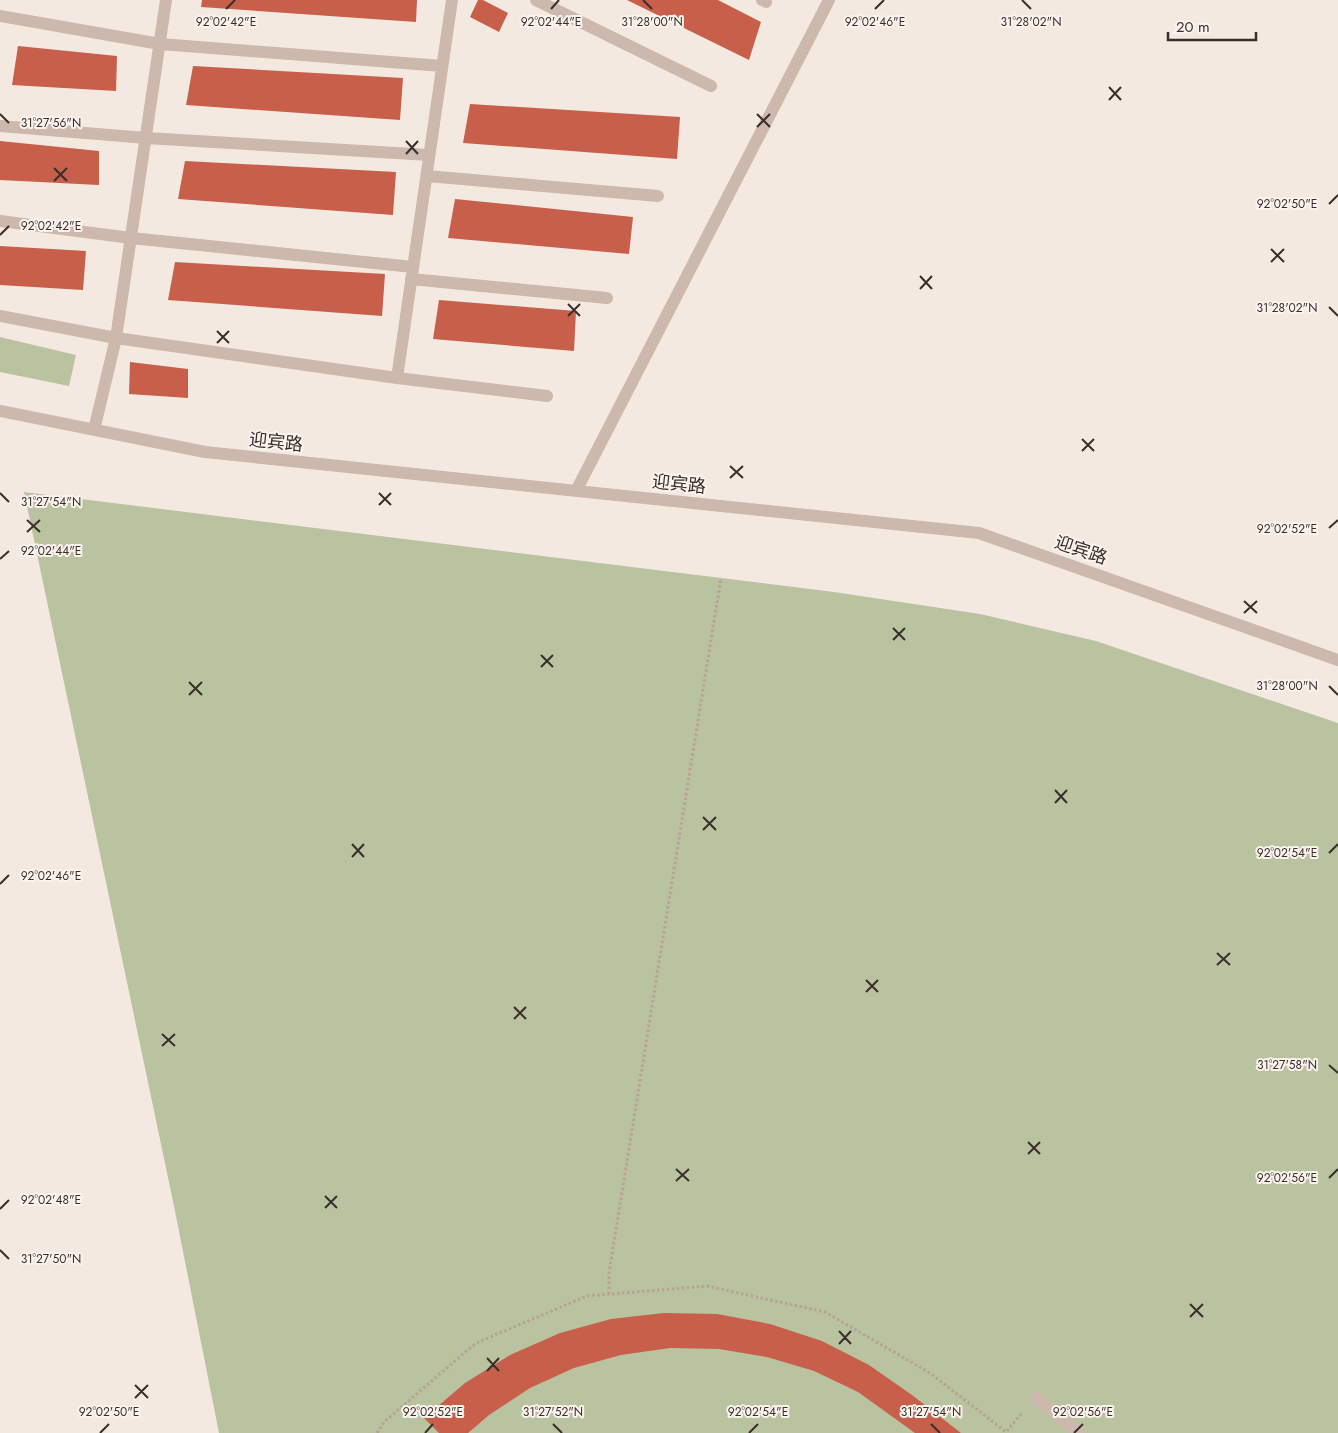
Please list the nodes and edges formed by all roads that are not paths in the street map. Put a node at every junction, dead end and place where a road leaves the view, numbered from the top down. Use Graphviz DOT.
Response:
graph roads {
  1 [pos="166,0"];
  2 [pos="452,0"];
  3 [pos="536,0"];
  4 [pos="829,0"];
  5 [pos="0,16"];
  6 [pos="160,44"];
  7 [pos="442,66"];
  8 [pos="711,86"];
  9 [pos="0,126"];
  10 [pos="146,138"];
  11 [pos="430,155"];
  12 [pos="427,176"];
  13 [pos="658,196"];
  14 [pos="0,221"];
  15 [pos="130,238"];
  16 [pos="412,273"];
  17 [pos="606,298"];
  18 [pos="0,316"];
  19 [pos="116,338"];
  20 [pos="397,378"];
  21 [pos="547,396"];
  22 [pos="0,411"];
  23 [pos="94,430"];
  24 [pos="576,491"];
  25 [pos="1338,660"];
  26 [pos="1036,1398"];
  27 [pos="1080,1433"];
  1 -- 6 [label="street"];
  2 -- 7 [label="street"];
  3 -- 8 [label="street"];
  4 -- 24 [label="street"];
  5 -- 6 [label="street"];
  6 -- 7 [label="street"];
  6 -- 10 [label="street"];
  7 -- 11 [label="street"];
  9 -- 10 [label="street"];
  10 -- 11 [label="street"];
  10 -- 15 [label="street"];
  11 -- 12 [label="street"];
  12 -- 13 [label="street"];
  12 -- 16 [label="street"];
  14 -- 15 [label="street"];
  15 -- 16 [label="street"];
  15 -- 19 [label="street"];
  16 -- 17 [label="street"];
  16 -- 20 [label="street"];
  18 -- 19 [label="street"];
  19 -- 20 [label="street"];
  19 -- 23 [label="street"];
  20 -- 21 [label="street"];
  22 -- 23 [label="street, 迎宾路"];
  23 -- 24 [label="street, 迎宾路"];
  24 -- 25 [label="street, 迎宾路"];
  26 -- 27 [label="street"];
}
